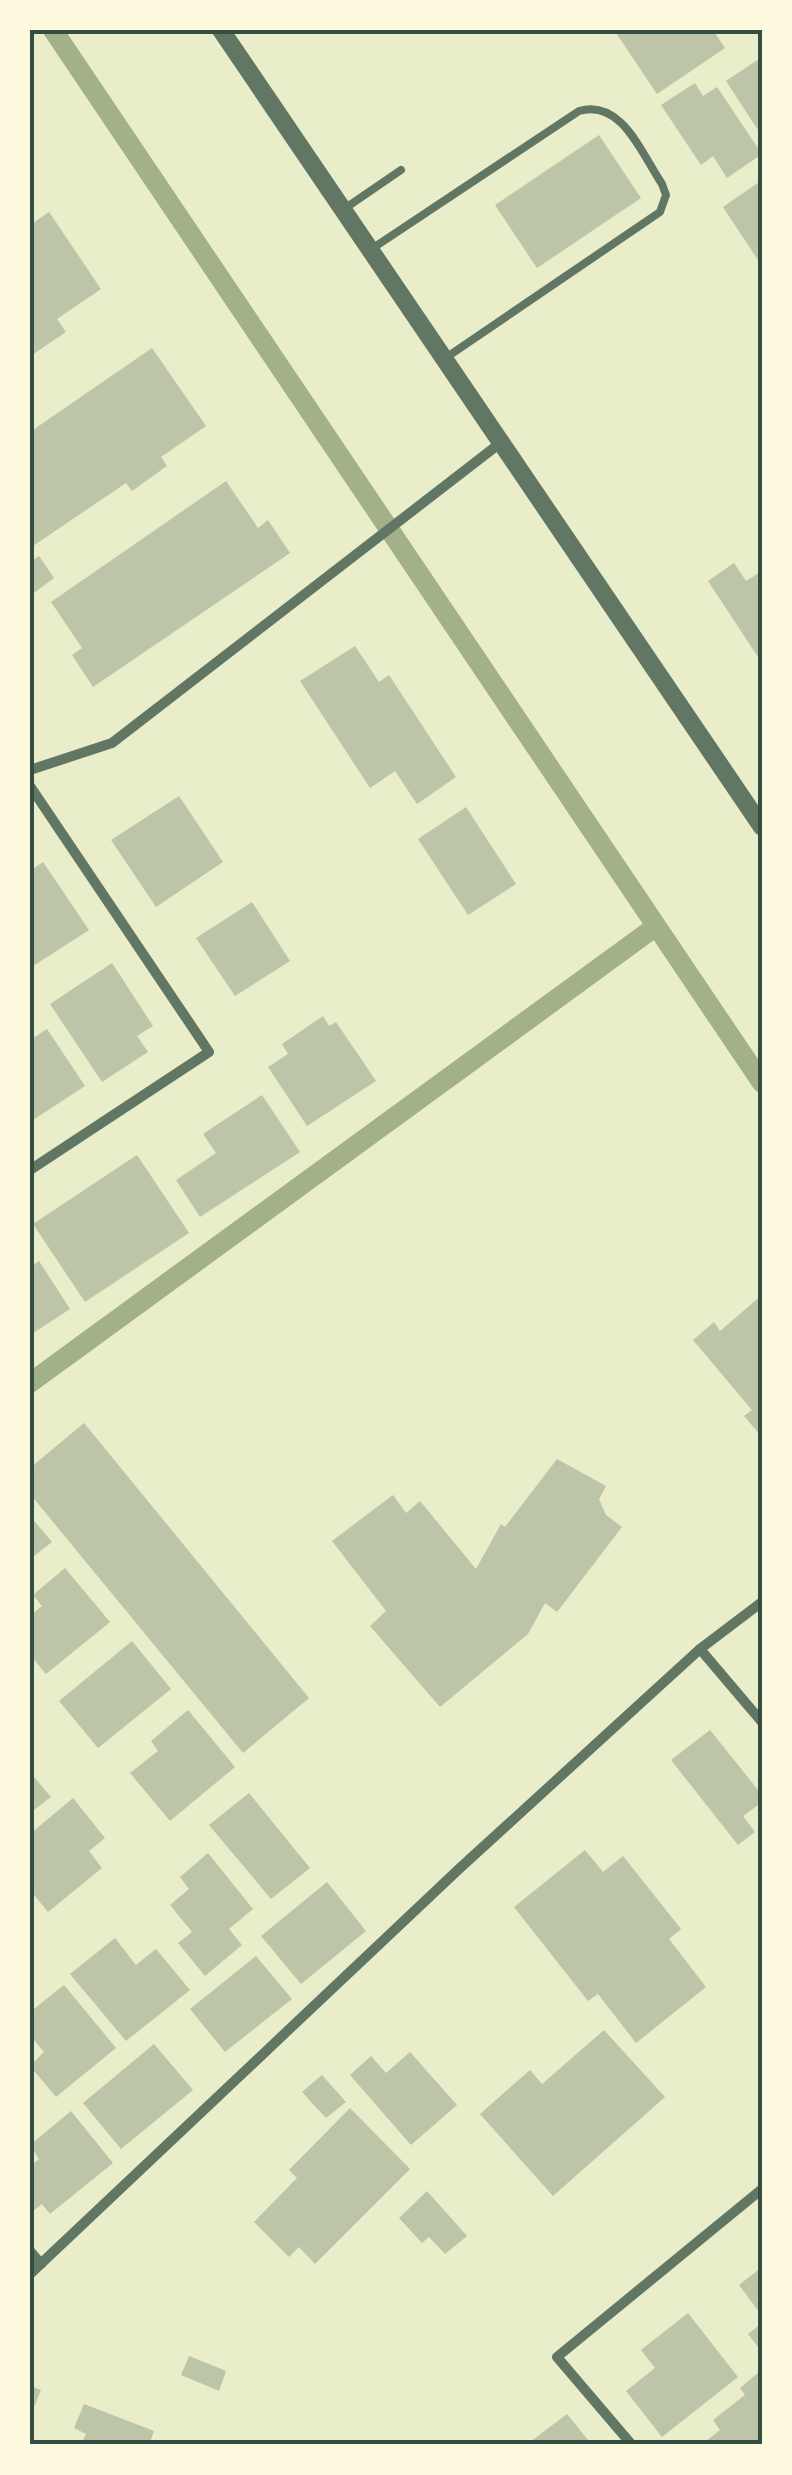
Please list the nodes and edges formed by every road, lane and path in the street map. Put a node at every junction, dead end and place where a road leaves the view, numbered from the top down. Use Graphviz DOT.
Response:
graph roads {
  1 [pos="221,30"];
  2 [pos="401,170"];
  3 [pos="344,209"];
  4 [pos="370,250"];
  5 [pos="442,360"];
  6 [pos="499,444"];
  7 [pos="30,770"];
  8 [pos="30,786"];
  9 [pos="762,827"];
  10 [pos="30,1170"];
  11 [pos="762,1602"];
  12 [pos="700,1649"];
  13 [pos="762,1722"];
  14 [pos="762,2189"];
  15 [pos="30,2251"];
  16 [pos="41,2264"];
  17 [pos="30,2274"];
  18 [pos="632,2445"];
  1 -- 3 [label="street"];
  2 -- 3 [label="lane"];
  3 -- 4 [label="street"];
  4 -- 5 [label="street"];
  4 -- 5 [label="lane"];
  5 -- 6 [label="street"];
  6 -- 7 [label="street"];
  6 -- 9 [label="street"];
  8 -- 10 [label="street"];
  11 -- 12 [label="street"];
  12 -- 13 [label="street"];
  12 -- 16 [label="street"];
  14 -- 18 [label="street"];
  15 -- 16 [label="street"];
  16 -- 17 [label="street"];
}
